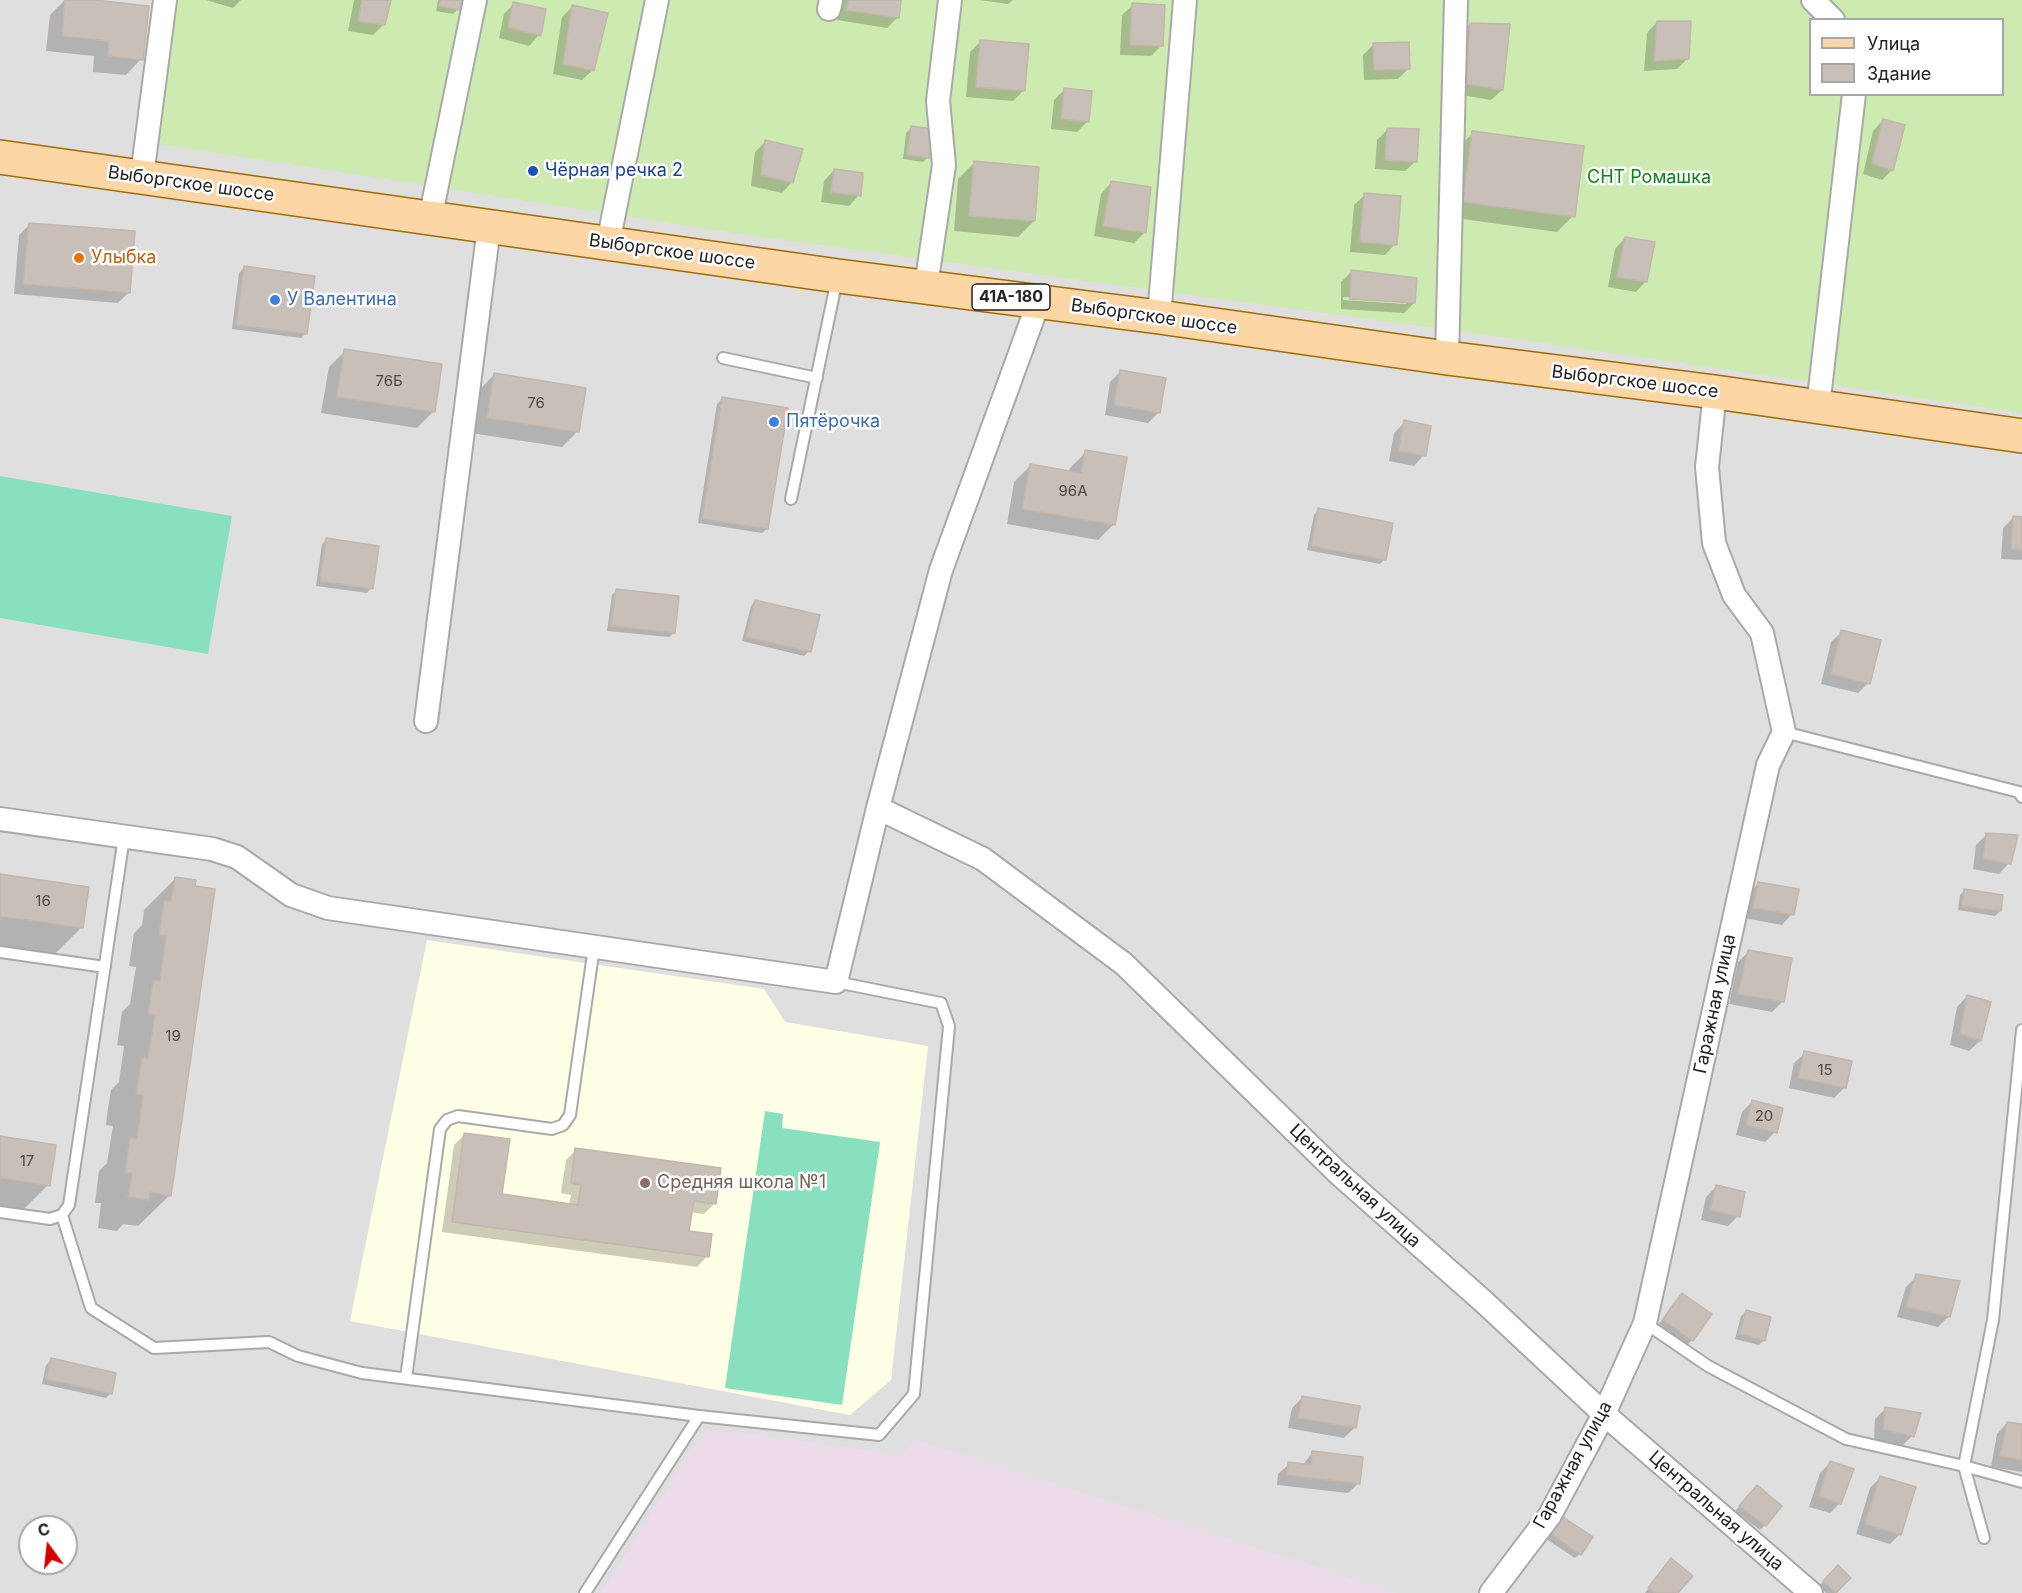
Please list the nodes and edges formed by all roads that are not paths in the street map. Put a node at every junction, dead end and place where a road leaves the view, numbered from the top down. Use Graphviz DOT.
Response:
graph roads {
  1 [pos="165,0"];
  2 [pos="475,0"];
  3 [pos="657,0"];
  4 [pos="950,0"];
  5 [pos="1185,0"];
  6 [pos="1456,0"];
  7 [pos="1813,0"];
  8 [pos="1831,18"];
  9 [pos="1854,96"];
  10 [pos="0,157"];
  11 [pos="142,176"];
  12 [pos="430,219"];
  13 [pos="489,227"];
  14 [pos="608,243"];
  15 [pos="838,276"];
  16 [pos="926,286"];
  17 [pos="1039,301"];
  18 [pos="1159,317"];
  19 [pos="723,358"];
  20 [pos="1447,358"];
  21 [pos="817,378"];
  22 [pos="1715,392"];
  23 [pos="1818,406"];
  24 [pos="2022,436"];
  25 [pos="791,499"];
  26 [pos="426,721"];
  27 [pos="1784,732"];
  28 [pos="2022,797"];
  29 [pos="878,808"];
  30 [pos="0,819"];
  31 [pos="124,837"];
  32 [pos="594,946"];
  33 [pos="0,952"];
  34 [pos="105,967"];
  35 [pos="836,982"];
  36 [pos="2022,1030"];
  37 [pos="0,1212"];
  38 [pos="62,1215"];
  39 [pos="1645,1323"];
  40 [pos="406,1378"];
  41 [pos="1604,1414"];
  42 [pos="699,1416"];
  43 [pos="1964,1466"];
  44 [pos="2022,1482"];
  45 [pos="1984,1538"];
  46 [pos="585,1593"];
  47 [pos="1491,1593"];
  48 [pos="1811,1593"];
  1 -- 11 [label="street"];
  2 -- 12 [label="street"];
  3 -- 14 [label="street"];
  4 -- 16 [label="street"];
  5 -- 18 [label="street"];
  6 -- 20 [label="street"];
  7 -- 8 [label="street"];
  9 -- 23 [label="street"];
  10 -- 11 [label="main road, Выборгское шоссе / 41А-180"];
  11 -- 12 [label="main road, Выборгское шоссе / 41А-180"];
  12 -- 13 [label="main road, Выборгское шоссе / 41А-180"];
  13 -- 14 [label="main road, Выборгское шоссе / 41А-180"];
  13 -- 26 [label="street"];
  14 -- 15 [label="main road, Выборгское шоссе / 41А-180"];
  15 -- 16 [label="main road, Выборгское шоссе / 41А-180"];
  15 -- 21 [label="lane"];
  16 -- 17 [label="main road, Выборгское шоссе / 41А-180"];
  17 -- 18 [label="main road, Выборгское шоссе / 41А-180"];
  17 -- 29 [label="street"];
  18 -- 20 [label="main road, Выборгское шоссе / 41А-180"];
  19 -- 21 [label="lane"];
  20 -- 22 [label="main road, Выборгское шоссе / 41А-180"];
  21 -- 25 [label="lane"];
  22 -- 23 [label="main road, Выборгское шоссе / 41А-180"];
  22 -- 27 [label="street"];
  23 -- 24 [label="main road, Выборгское шоссе / 41А-180"];
  27 -- 28 [label="lane"];
  27 -- 39 [label="street, Гаражная улица"];
  29 -- 35 [label="street"];
  29 -- 41 [label="street, Центральная улица"];
  30 -- 31 [label="street"];
  31 -- 32 [label="street"];
  31 -- 34 [label="lane"];
  32 -- 35 [label="street"];
  32 -- 40 [label="lane"];
  33 -- 34 [label="lane"];
  34 -- 38 [label="lane"];
  35 -- 42 [label="lane"];
  36 -- 43 [label="lane"];
  37 -- 38 [label="lane"];
  38 -- 40 [label="lane"];
  39 -- 41 [label="street, Гаражная улица"];
  39 -- 43 [label="lane"];
  40 -- 42 [label="lane"];
  41 -- 47 [label="street, Гаражная улица"];
  41 -- 48 [label="street, Центральная улица"];
  42 -- 46 [label="lane"];
  43 -- 44 [label="lane"];
  43 -- 45 [label="lane"];
}
